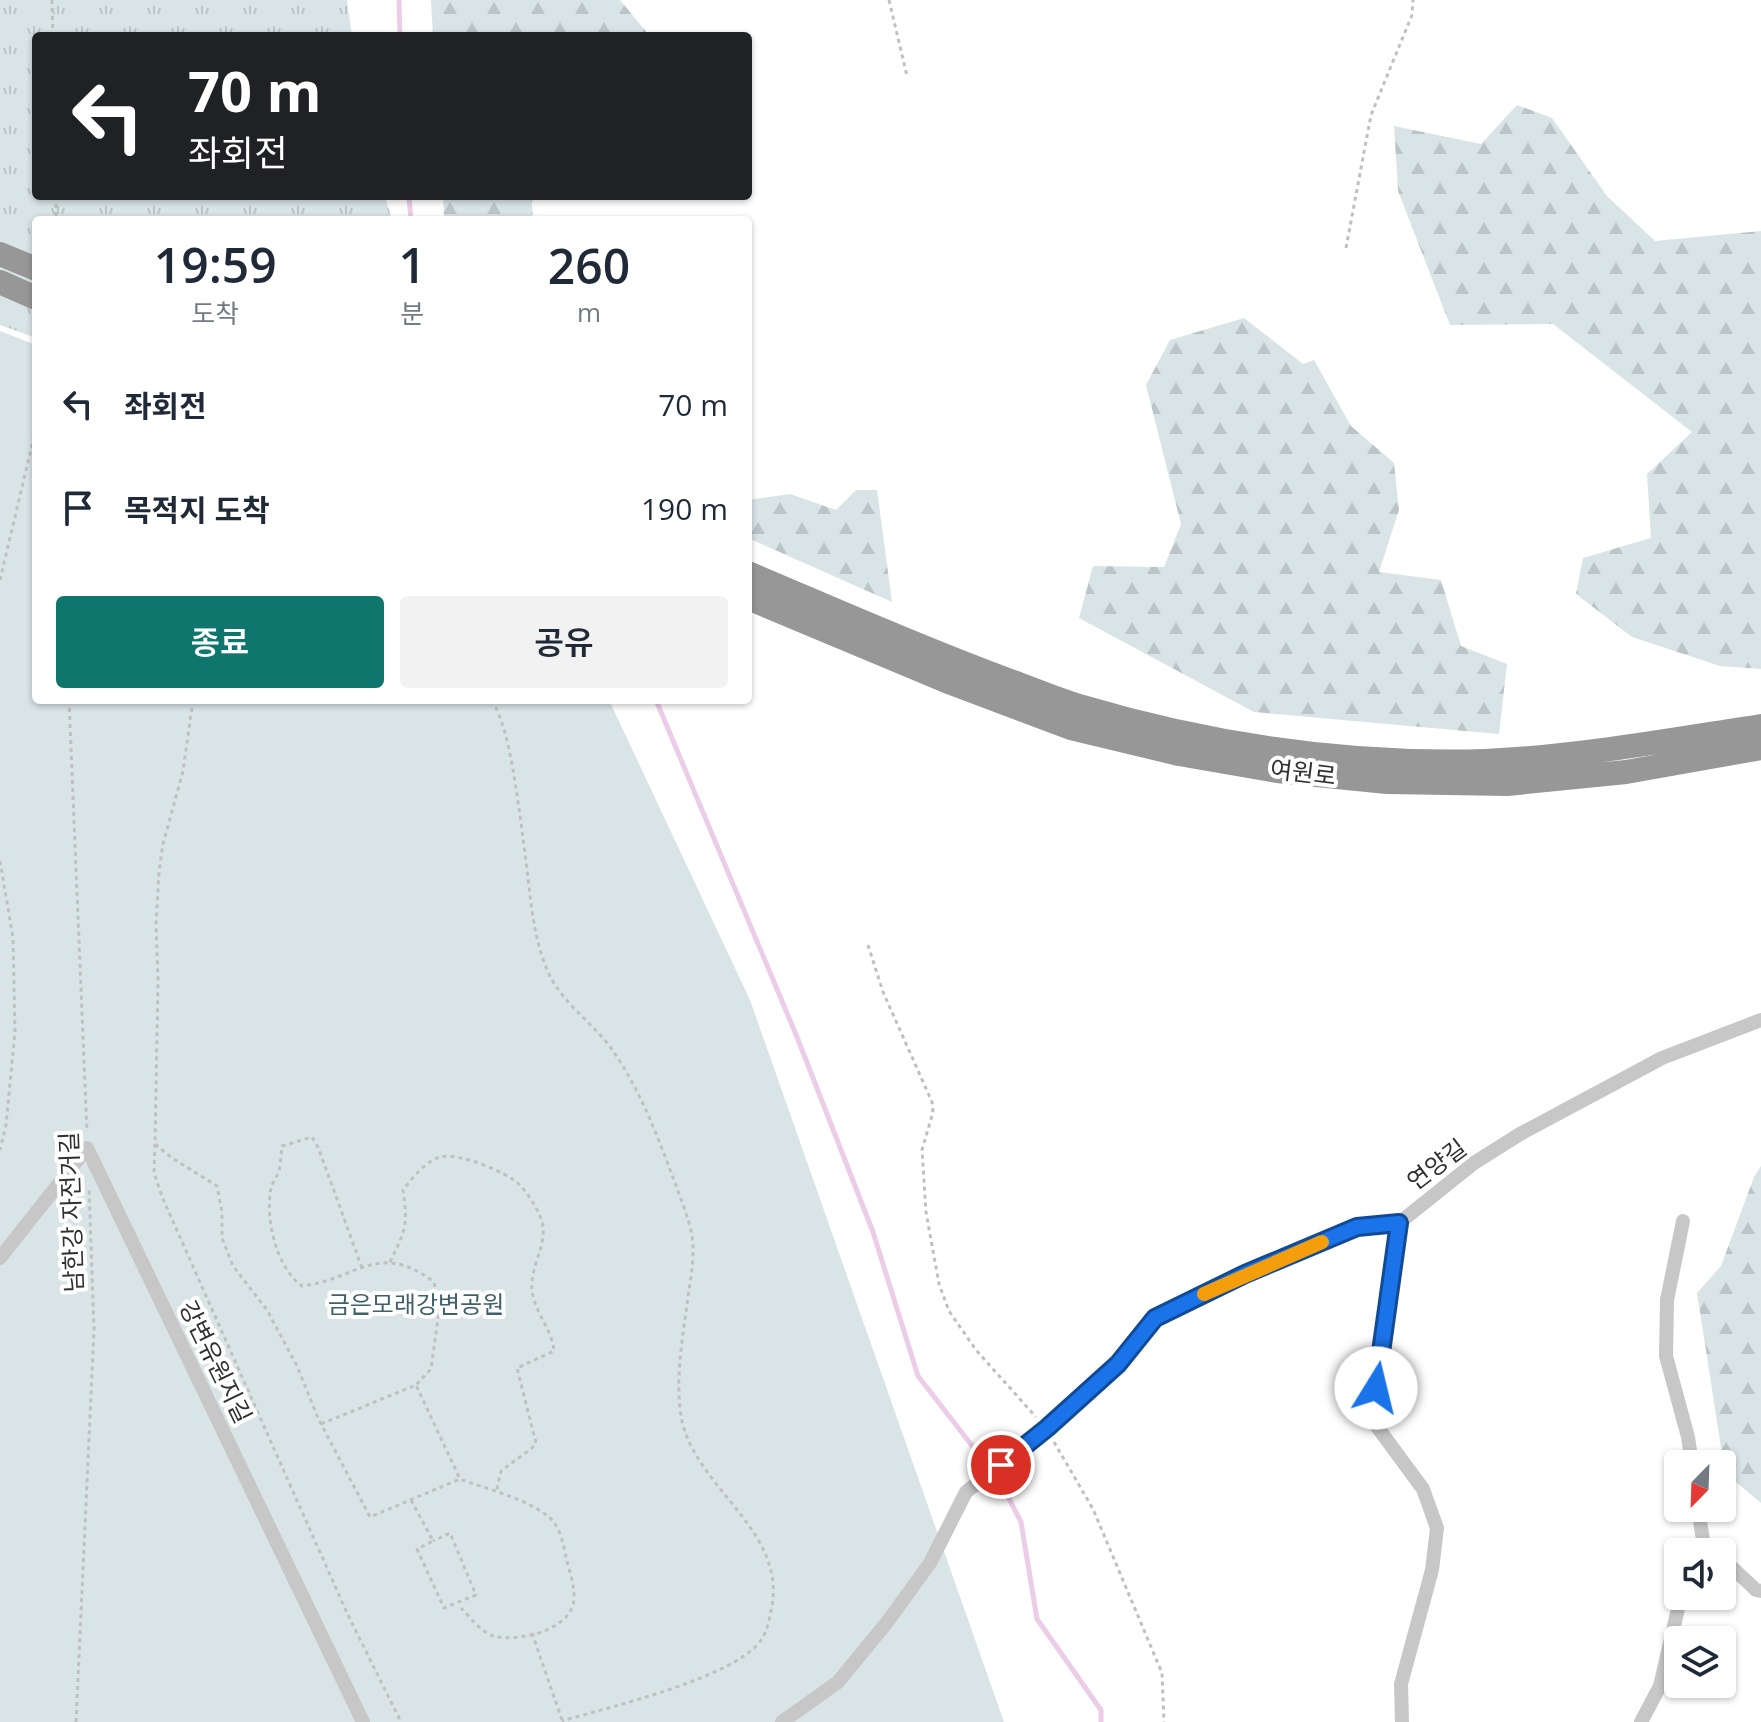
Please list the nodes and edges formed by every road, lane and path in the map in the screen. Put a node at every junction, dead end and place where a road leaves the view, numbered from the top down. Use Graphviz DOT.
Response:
graph roads {
  1 [pos="52,0"];
  2 [pos="889,0"];
  3 [pos="1413,0"];
  4 [pos="53,32"];
  5 [pos="907,76"];
  6 [pos="1346,248"];
  7 [pos="0,254"];
  8 [pos="32,267"];
  9 [pos="0,282"];
  10 [pos="32,296"];
  11 [pos="32,445"];
  12 [pos="0,551"];
  13 [pos="5,559"];
  14 [pos="752,575"];
  15 [pos="0,580"];
  16 [pos="752,599"];
  17 [pos="868,636"];
  18 [pos="69,704"];
  19 [pos="192,704"];
  20 [pos="495,704"];
  21 [pos="1761,726"];
  22 [pos="1761,748"];
  23 [pos="0,861"];
  24 [pos="868,945"];
  25 [pos="1761,1020"];
  26 [pos="155,1144"];
  27 [pos="87,1148"];
  28 [pos="0,1150"];
  29 [pos="1683,1221"];
  30 [pos="1399,1223"];
  31 [pos="0,1258"];
  32 [pos="390,1262"];
  33 [pos="362,1268"];
  34 [pos="416,1385"];
  35 [pos="321,1424"];
  36 [pos="1047,1428"];
  37 [pos="1690,1450"];
  38 [pos="460,1479"];
  39 [pos="496,1493"];
  40 [pos="411,1500"];
  41 [pos="433,1541"];
  42 [pos="1736,1571"];
  43 [pos="1761,1591"];
  44 [pos="461,1608"];
  45 [pos="1678,1610"];
  46 [pos="532,1633"];
  47 [pos="76,1722"];
  48 [pos="363,1722"];
  49 [pos="401,1722"];
  50 [pos="562,1722"];
  51 [pos="782,1722"];
  52 [pos="1164,1722"];
  53 [pos="1402,1722"];
  54 [pos="1641,1722"];
  1 -- 4 [label="path"];
  2 -- 5 [label="path"];
  3 -- 6 [label="path"];
  7 -- 8 [label="highway"];
  9 -- 10 [label="highway"];
  11 -- 13 [label="path"];
  12 -- 13 [label="path"];
  13 -- 15 [label="path"];
  14 -- 17 [label="highway"];
  16 -- 17 [label="highway"];
  17 -- 21 [label="highway, 여원로"];
  17 -- 22 [label="highway, 여원로"];
  18 -- 27 [label="path, 남한강 자전거길"];
  19 -- 26 [label="path"];
  20 -- 50 [label="path"];
  23 -- 28 [label="path"];
  24 -- 36 [label="path"];
  25 -- 30 [label="street, 연양길"];
  26 -- 35 [label="path"];
  26 -- 49 [label="path"];
  27 -- 31 [label="street"];
  27 -- 47 [label="path, 남한강 자전거길"];
  27 -- 48 [label="street, 강변유원지길"];
  29 -- 37 [label="street"];
  30 -- 36 [label="street"];
  30 -- 53 [label="street, 연양길"];
  32 -- 33 [label="path"];
  32 -- 34 [label="path"];
  32 -- 39 [label="path"];
  33 -- 33 [label="path"];
  34 -- 35 [label="path"];
  34 -- 38 [label="path"];
  35 -- 40 [label="path"];
  36 -- 51 [label="street"];
  36 -- 52 [label="path"];
  38 -- 39 [label="path"];
  38 -- 40 [label="path"];
  39 -- 46 [label="path"];
  40 -- 41 [label="path"];
  41 -- 41 [label="path"];
  42 -- 43 [label="street"];
  44 -- 46 [label="path"];
  45 -- 54 [label="street"];
  46 -- 50 [label="path"];
}
